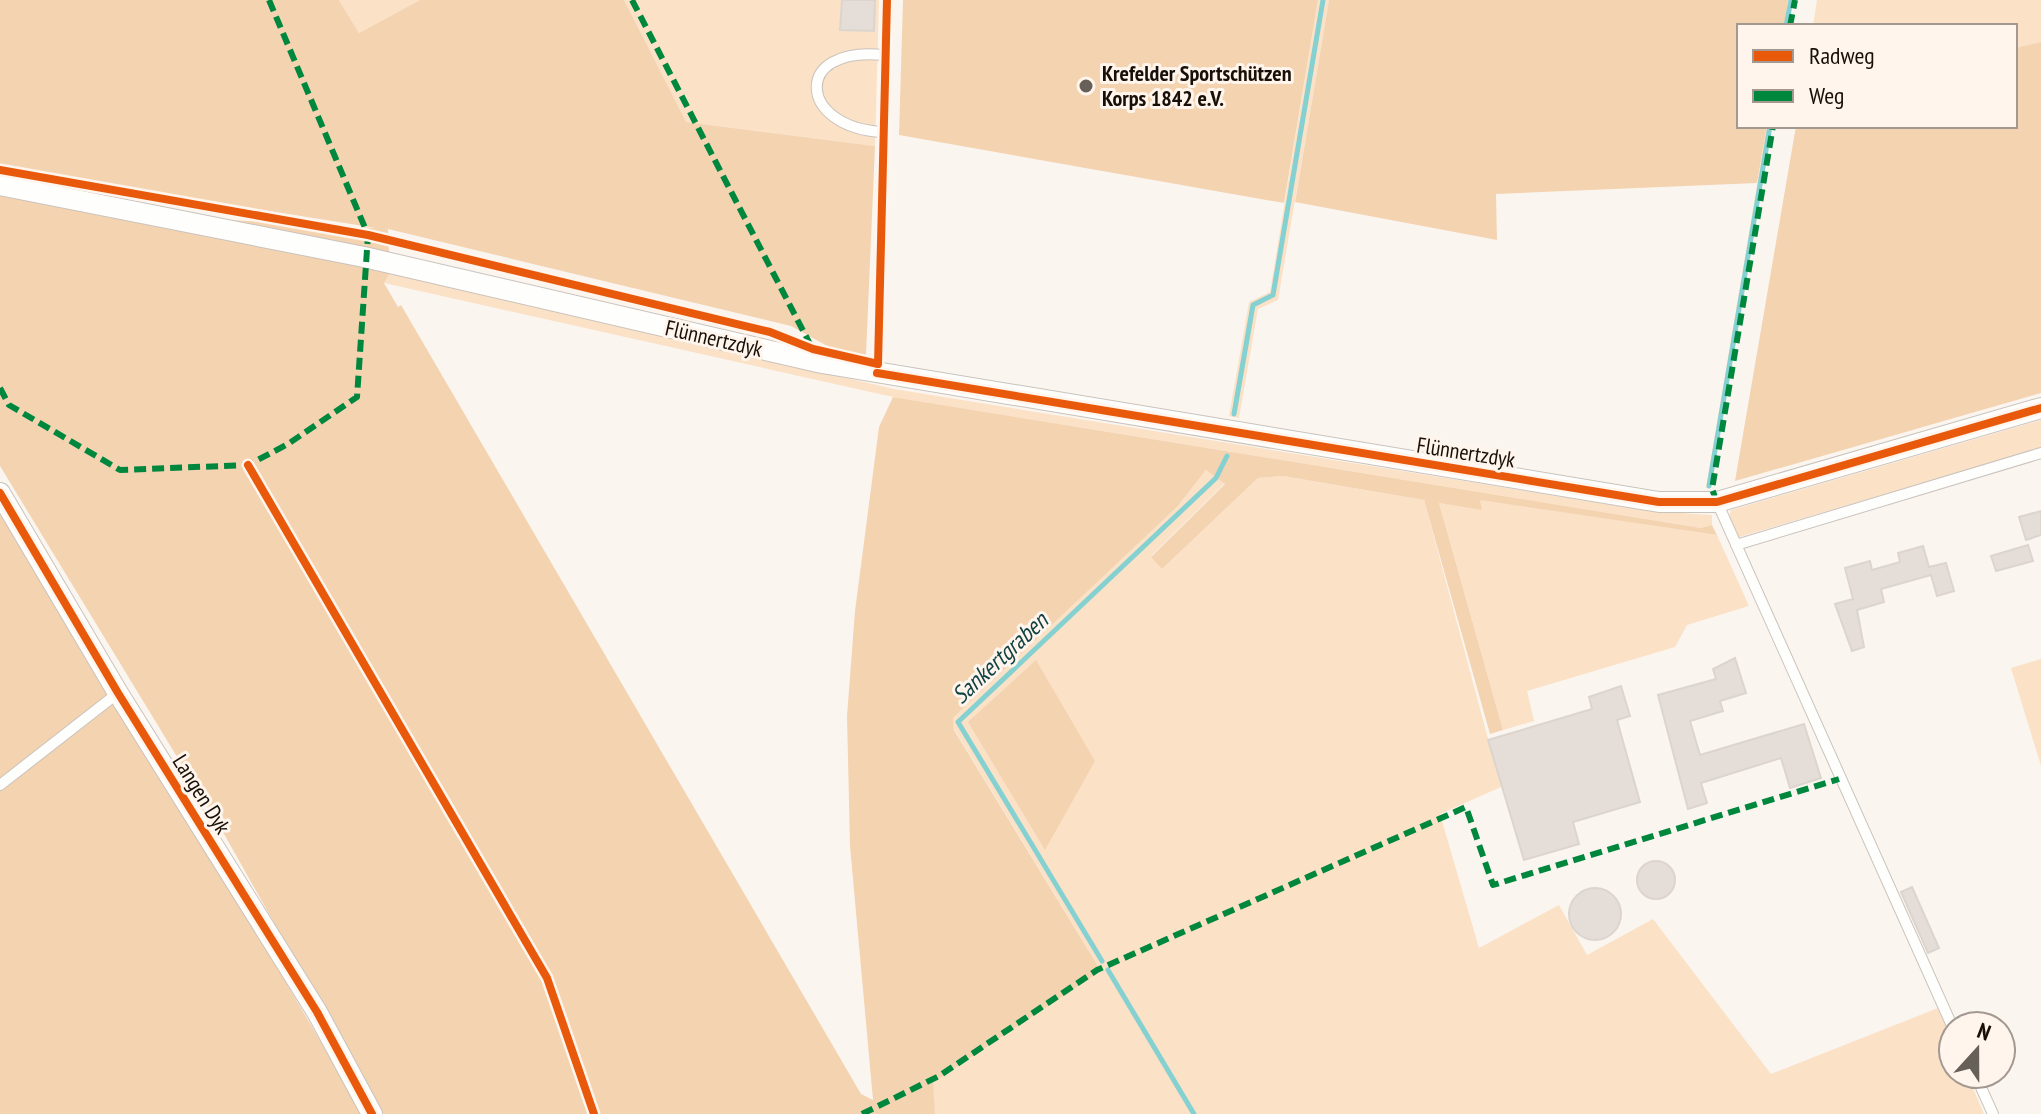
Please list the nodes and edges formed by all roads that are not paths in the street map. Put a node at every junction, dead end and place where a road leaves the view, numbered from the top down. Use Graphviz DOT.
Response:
graph roads {
  1 [pos="884,55"];
  2 [pos="883,132"];
  3 [pos="0,185"];
  4 [pos="2041,408"];
  5 [pos="2041,453"];
  6 [pos="0,493"];
  7 [pos="1717,502"];
  8 [pos="1736,545"];
  9 [pos="118,693"];
  10 [pos="0,785"];
  11 [pos="1945,1010"];
  12 [pos="1982,1090"];
  13 [pos="372,1114"];
  14 [pos="1993,1114"];
  1 -- 2 [label="lane"];
  3 -- 7 [label="street, Flünnertzdyk"];
  4 -- 7 [label="street, Flünnertzdyk"];
  5 -- 8 [label="lane"];
  6 -- 9 [label="street, Langen Dyk"];
  7 -- 8 [label="lane"];
  8 -- 11 [label="lane"];
  9 -- 10 [label="lane"];
  9 -- 13 [label="street, Langen Dyk"];
  12 -- 14 [label="lane"];
}
